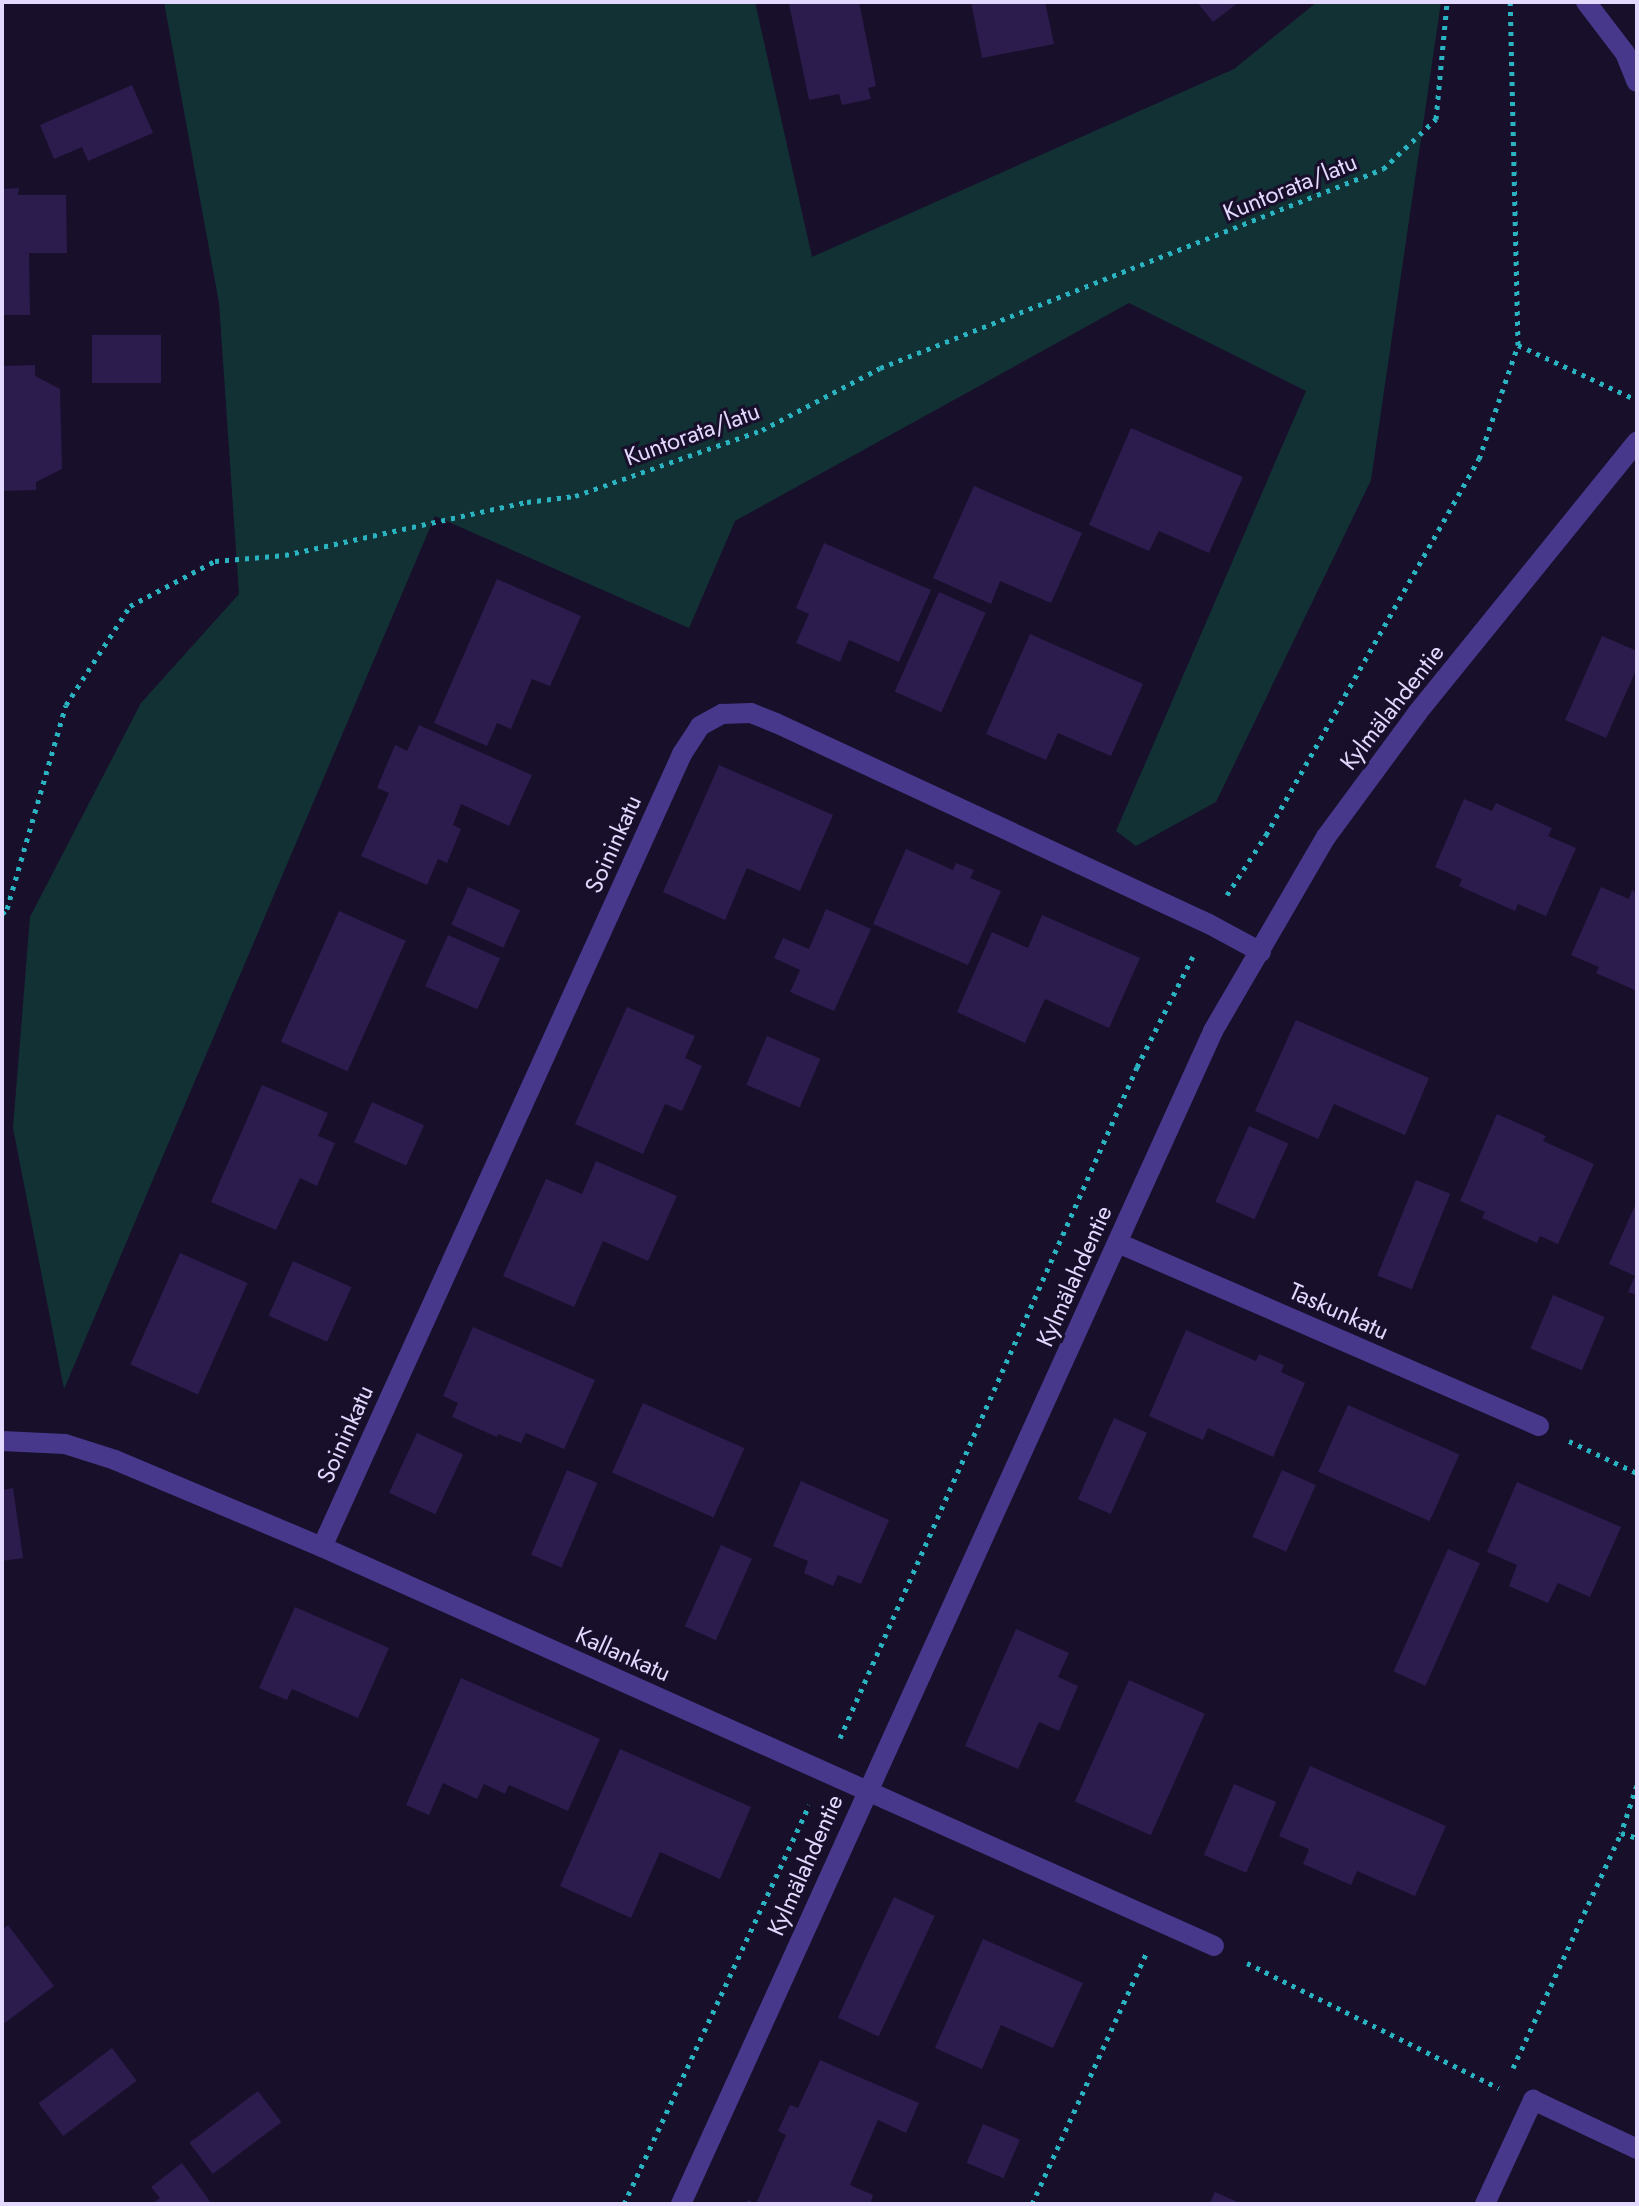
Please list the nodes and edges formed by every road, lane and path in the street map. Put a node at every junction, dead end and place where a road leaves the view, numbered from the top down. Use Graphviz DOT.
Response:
graph roads {
  1 [pos="1447,2"];
  2 [pos="1510,2"];
  3 [pos="1586,2"];
  4 [pos="1637,82"];
  5 [pos="1518,345"];
  6 [pos="1637,400"];
  7 [pos="1637,442"];
  8 [pos="2,914"];
  9 [pos="1209,924"];
  10 [pos="1261,952"];
  11 [pos="1118,1243"];
  12 [pos="1539,1426"];
  13 [pos="2,1441"];
  14 [pos="1637,1473"];
  15 [pos="322,1547"];
  16 [pos="825,1772"];
  17 [pos="1637,1785"];
  18 [pos="866,1794"];
  19 [pos="1621,1833"];
  20 [pos="1637,1838"];
  21 [pos="1160,1924"];
  22 [pos="1214,1946"];
  23 [pos="1503,2089"];
  24 [pos="1533,2100"];
  25 [pos="1637,2149"];
  26 [pos="624,2204"];
  27 [pos="681,2204"];
  28 [pos="1032,2204"];
  29 [pos="1485,2204"];
  1 -- 8 [label="path, Kuntorata/latu"];
  2 -- 5 [label="path"];
  3 -- 4 [label="street"];
  5 -- 6 [label="path"];
  5 -- 9 [label="path"];
  7 -- 10 [label="street, Kylmälahdentie"];
  9 -- 10 [label="street, Soininkatu"];
  9 -- 15 [label="street, Soininkatu"];
  9 -- 16 [label="path"];
  10 -- 11 [label="street, Kylmälahdentie"];
  11 -- 12 [label="street, Taskunkatu"];
  11 -- 18 [label="street, Kylmälahdentie"];
  12 -- 14 [label="path"];
  13 -- 15 [label="street, Kallankatu"];
  15 -- 16 [label="street, Kallankatu"];
  16 -- 18 [label="street, Kallankatu"];
  16 -- 26 [label="path"];
  17 -- 19 [label="path"];
  18 -- 21 [label="street, Kallankatu"];
  18 -- 27 [label="street, Kylmälahdentie"];
  19 -- 20 [label="path"];
  19 -- 23 [label="path"];
  21 -- 22 [label="street, Kallankatu"];
  21 -- 28 [label="path"];
  22 -- 23 [label="path"];
  23 -- 24 [label="path"];
  24 -- 25 [label="street"];
  24 -- 29 [label="street"];
}
